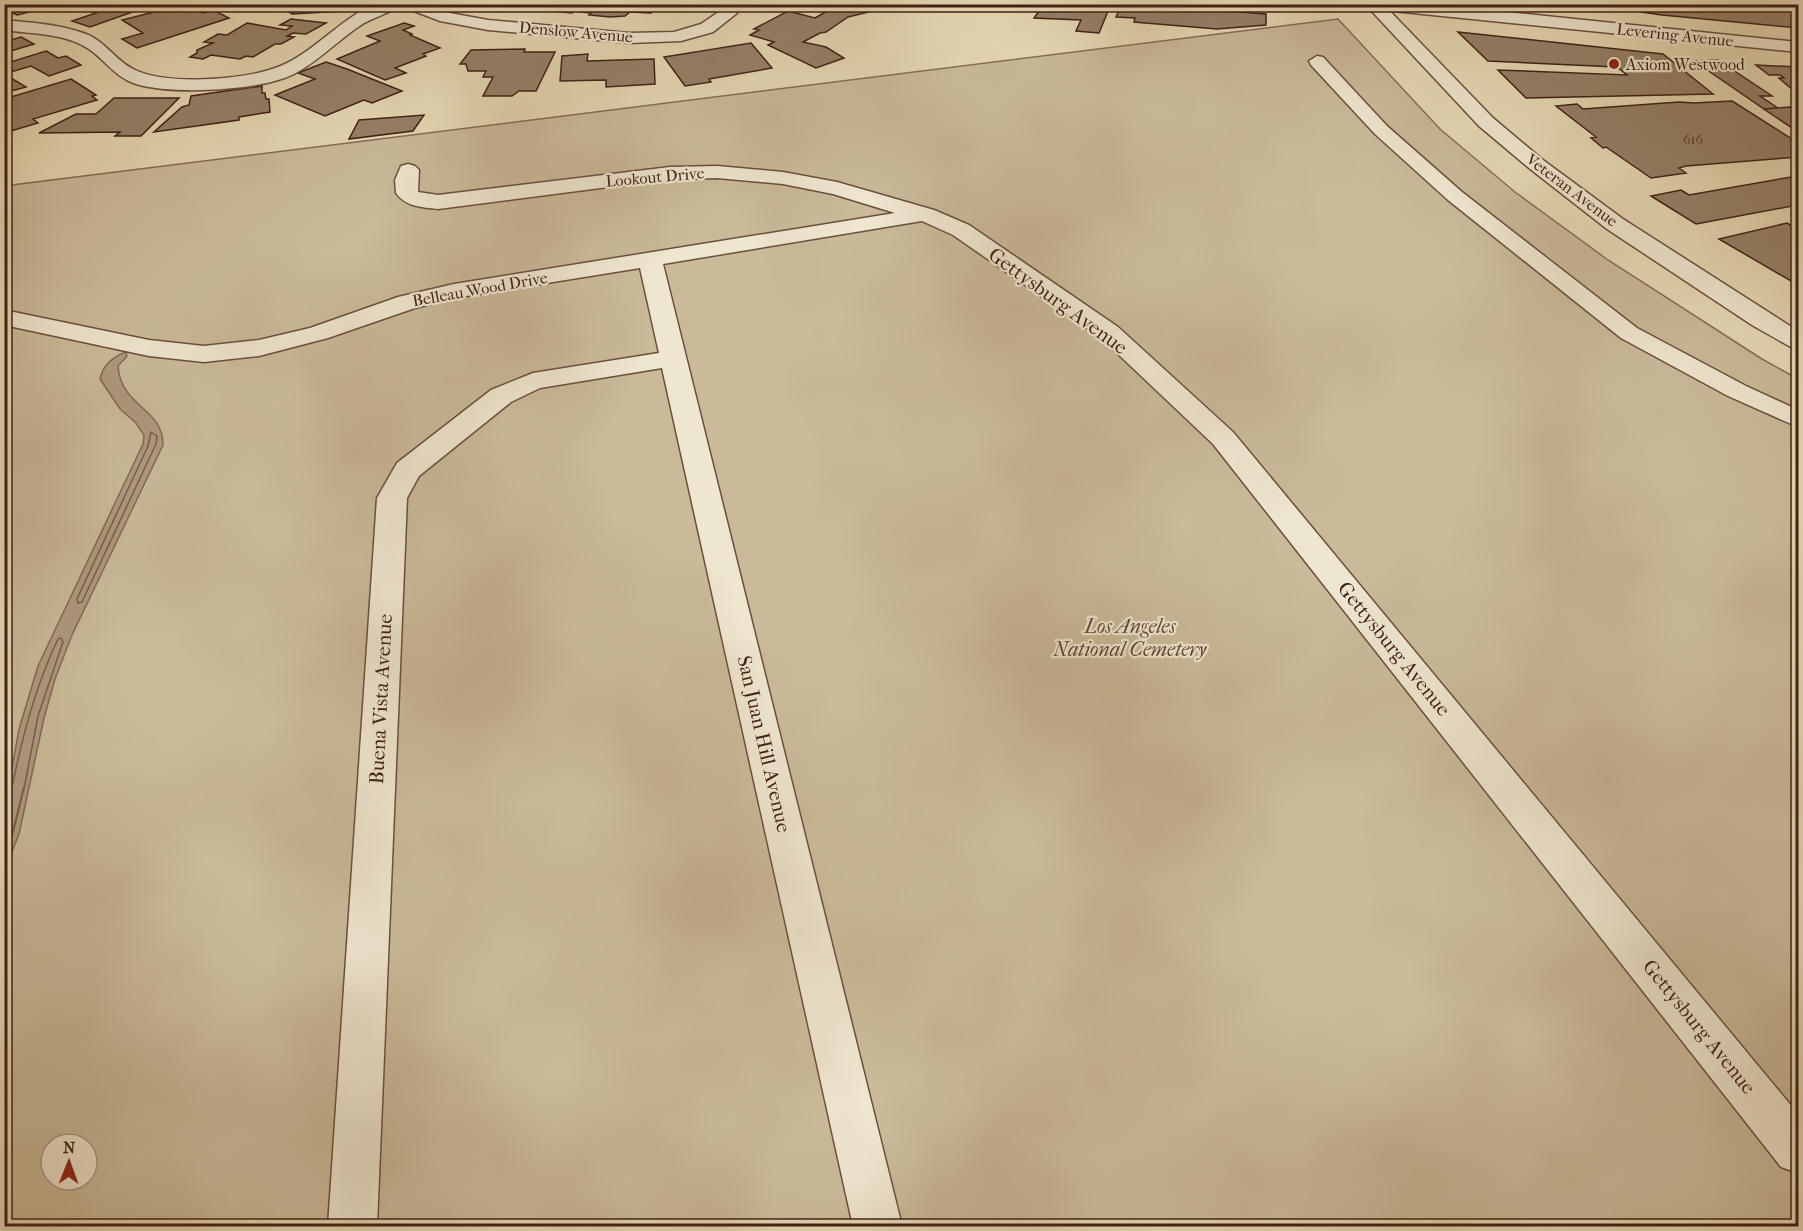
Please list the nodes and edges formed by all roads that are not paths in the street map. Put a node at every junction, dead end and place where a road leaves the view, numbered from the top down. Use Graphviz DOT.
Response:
graph roads {
  1 [pos="393,4"];
  2 [pos="412,4"];
  3 [pos="728,4"];
  4 [pos="1373,4"];
  5 [pos="4,25"];
  6 [pos="1798,47"];
  7 [pos="1317,61"];
  8 [pos="408,170"];
  9 [pos="926,215"];
  10 [pos="650,261"];
  11 [pos="4,317"];
  12 [pos="1798,341"];
  13 [pos="672,359"];
  14 [pos="1798,419"];
  15 [pos="1798,1150"];
  16 [pos="352,1227"];
  17 [pos="878,1227"];
  1 -- 5 [label="street"];
  2 -- 3 [label="street, Denslow Avenue"];
  4 -- 6 [label="street, Levering Avenue"];
  4 -- 12 [label="street, Veteran Avenue"];
  7 -- 14 [label="lane"];
  8 -- 9 [label="street, Lookout Drive"];
  9 -- 10 [label="street, Belleau Wood Drive"];
  9 -- 15 [label="street, Gettysburg Avenue"];
  10 -- 11 [label="street, Belleau Wood Drive"];
  10 -- 13 [label="street, San Juan Hill Avenue"];
  13 -- 16 [label="street, Buena Vista Avenue"];
  13 -- 17 [label="street, San Juan Hill Avenue"];
}
